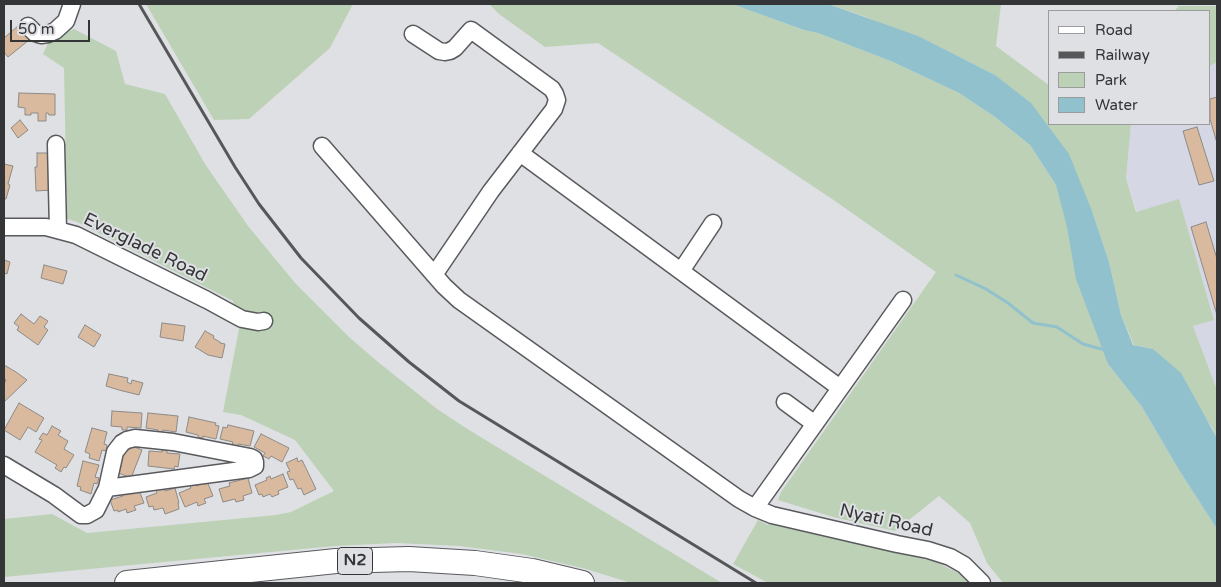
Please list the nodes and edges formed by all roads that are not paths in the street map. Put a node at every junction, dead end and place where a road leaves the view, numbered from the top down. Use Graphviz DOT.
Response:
graph roads {
  1 [pos="72,4"];
  2 [pos="28,26"];
  3 [pos="413,34"];
  4 [pos="56,144"];
  5 [pos="322,146"];
  6 [pos="520,154"];
  7 [pos="713,223"];
  8 [pos="4,227"];
  9 [pos="58,230"];
  10 [pos="681,271"];
  11 [pos="434,275"];
  12 [pos="904,300"];
  13 [pos="264,322"];
  14 [pos="840,388"];
  15 [pos="786,402"];
  16 [pos="815,424"];
  17 [pos="198,447"];
  18 [pos="4,465"];
  19 [pos="212,474"];
  20 [pos="107,488"];
  21 [pos="755,508"];
  22 [pos="127,583"];
  23 [pos="582,583"];
  24 [pos="982,583"];
  1 -- 2 [label="street"];
  3 -- 6 [label="street"];
  4 -- 9 [label="street"];
  5 -- 11 [label="street, Nyati Road"];
  6 -- 10 [label="street"];
  6 -- 11 [label="street"];
  7 -- 10 [label="street"];
  8 -- 9 [label="street, Everglade Road"];
  9 -- 13 [label="street, Everglade Road"];
  10 -- 14 [label="street"];
  11 -- 21 [label="street, Nyati Road"];
  12 -- 14 [label="street"];
  14 -- 16 [label="street"];
  15 -- 16 [label="street"];
  16 -- 21 [label="street"];
  17 -- 19 [label="street"];
  17 -- 19 [label="street"];
  17 -- 20 [label="street"];
  18 -- 20 [label="street"];
  19 -- 20 [label="street"];
  21 -- 24 [label="street, Nyati Road"];
  22 -- 23 [label="highway, N2"];
}
